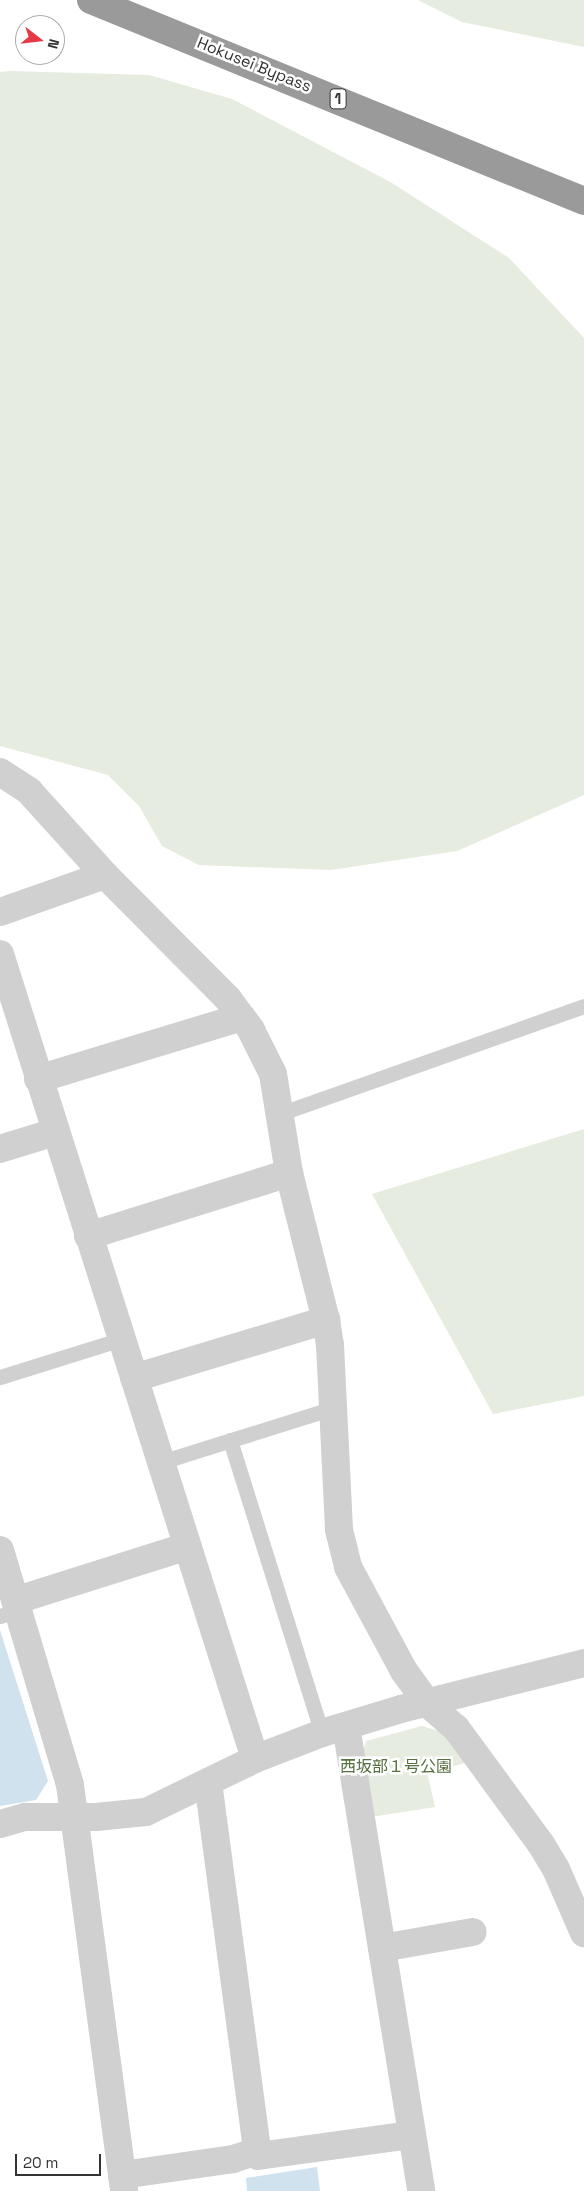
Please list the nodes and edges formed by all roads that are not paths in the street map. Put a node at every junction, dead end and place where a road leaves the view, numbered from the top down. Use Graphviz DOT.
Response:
graph roads {
  1 [pos="91,0"];
  2 [pos="584,201"];
  3 [pos="0,772"];
  4 [pos="105,875"];
  5 [pos="0,912"];
  6 [pos="0,954"];
  7 [pos="584,1006"];
  8 [pos="242,1017"];
  9 [pos="38,1079"];
  10 [pos="279,1114"];
  11 [pos="55,1132"];
  12 [pos="0,1149"];
  13 [pos="289,1173"];
  14 [pos="88,1236"];
  15 [pos="326,1320"];
  16 [pos="122,1339"];
  17 [pos="0,1377"];
  18 [pos="134,1378"];
  19 [pos="333,1408"];
  20 [pos="230,1440"];
  21 [pos="161,1462"];
  22 [pos="188,1546"];
  23 [pos="0,1550"];
  24 [pos="12,1609"];
  25 [pos="584,1663"];
  26 [pos="428,1704"];
  27 [pos="334,1729"];
  28 [pos="255,1759"];
  29 [pos="208,1782"];
  30 [pos="74,1816"];
  31 [pos="0,1824"];
  32 [pos="473,1932"];
  33 [pos="584,1933"];
  34 [pos="382,1948"];
  35 [pos="412,2135"];
  36 [pos="258,2151"];
  37 [pos="123,2183"];
  38 [pos="421,2191"];
  1 -- 2 [label="highway, Hokusei Bypass / 1"];
  3 -- 4 [label="street"];
  4 -- 5 [label="street"];
  4 -- 8 [label="street"];
  6 -- 9 [label="street"];
  7 -- 10 [label="lane"];
  8 -- 9 [label="street"];
  8 -- 10 [label="street"];
  9 -- 11 [label="street"];
  10 -- 13 [label="street"];
  11 -- 12 [label="street"];
  11 -- 14 [label="street"];
  13 -- 14 [label="street"];
  13 -- 15 [label="street"];
  14 -- 16 [label="street"];
  15 -- 18 [label="street"];
  15 -- 19 [label="street"];
  16 -- 17 [label="lane"];
  16 -- 18 [label="street"];
  18 -- 21 [label="street"];
  19 -- 20 [label="lane"];
  19 -- 26 [label="street"];
  20 -- 21 [label="lane"];
  20 -- 27 [label="lane"];
  21 -- 22 [label="street"];
  22 -- 24 [label="street"];
  22 -- 28 [label="street"];
  23 -- 24 [label="street"];
  24 -- 30 [label="street"];
  25 -- 26 [label="street"];
  26 -- 27 [label="street"];
  26 -- 33 [label="street"];
  27 -- 28 [label="street"];
  27 -- 34 [label="street"];
  28 -- 29 [label="street"];
  29 -- 30 [label="street"];
  29 -- 36 [label="street"];
  30 -- 31 [label="street"];
  30 -- 37 [label="street"];
  32 -- 34 [label="street"];
  34 -- 35 [label="street"];
  35 -- 36 [label="street"];
  35 -- 38 [label="street"];
  36 -- 37 [label="street"];
}
